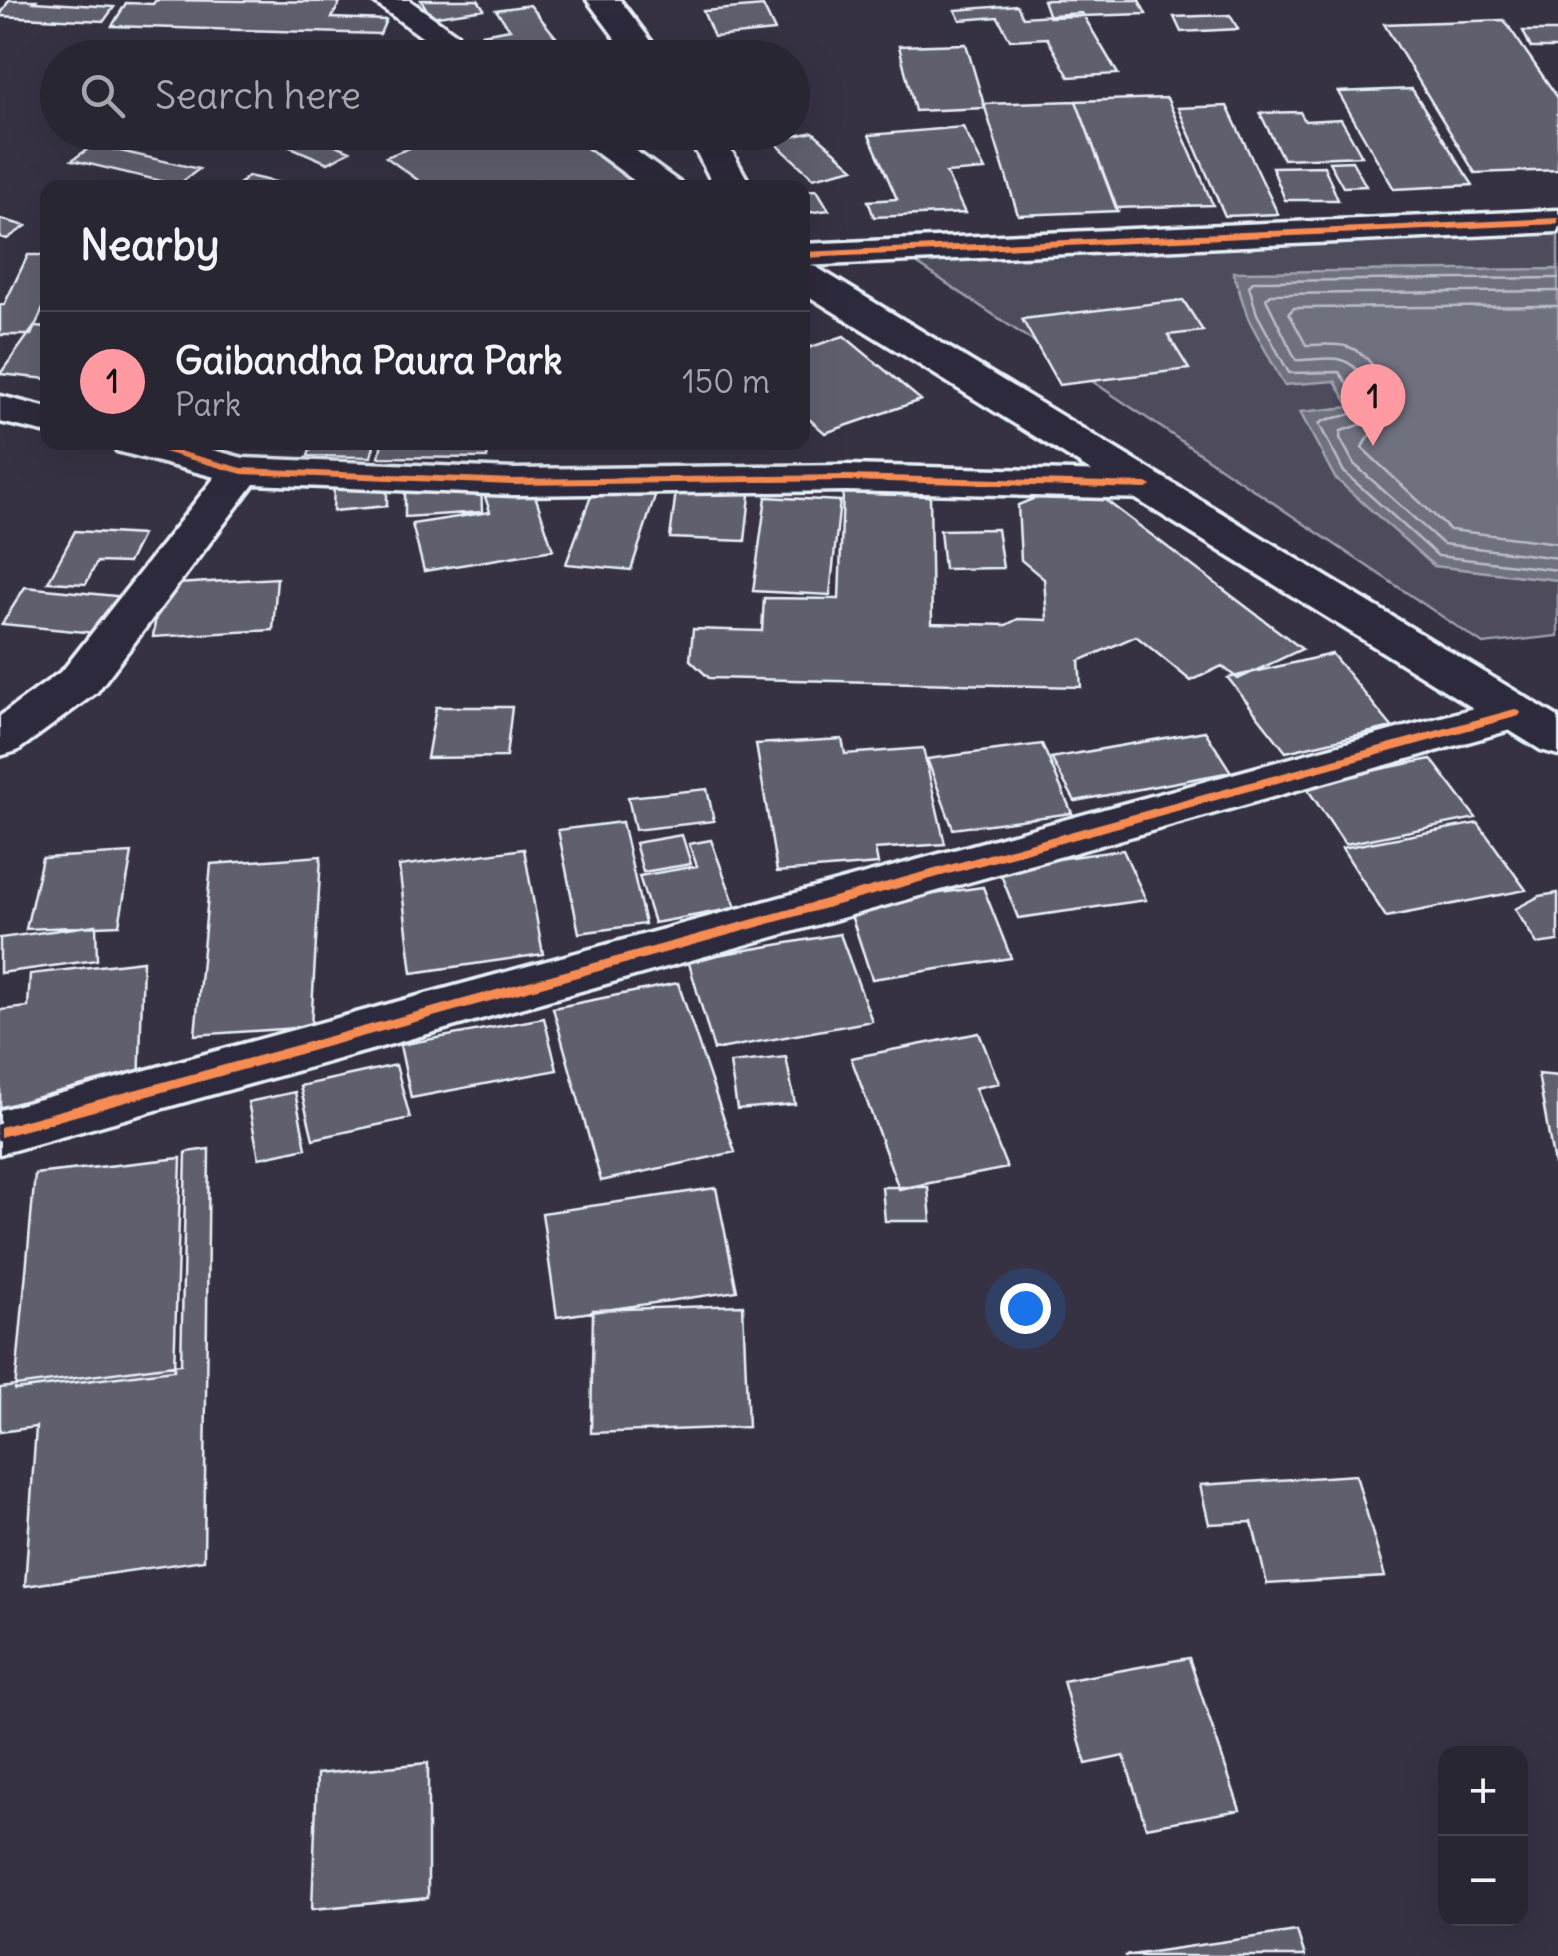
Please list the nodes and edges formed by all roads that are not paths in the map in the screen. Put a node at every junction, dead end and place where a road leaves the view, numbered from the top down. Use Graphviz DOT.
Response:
graph roads {
  1 [pos="387,0"];
  2 [pos="604,0"];
  3 [pos="447,40"];
  4 [pos="634,40"];
  5 [pos="613,150"];
  6 [pos="714,150"];
  7 [pos="657,180"];
  8 [pos="730,180"];
  9 [pos="1558,222"];
  10 [pos="810,256"];
  11 [pos="810,280"];
  12 [pos="0,409"];
  13 [pos="40,419"];
  14 [pos="163,450"];
  15 [pos="242,470"];
  16 [pos="1146,486"];
  17 [pos="1536,726"];
  18 [pos="0,740"];
  19 [pos="0,1132"];
  1 -- 3 [label="street"];
  2 -- 4 [label="street"];
  5 -- 7 [label="street"];
  6 -- 8 [label="street"];
  9 -- 10 [label="street"];
  11 -- 16 [label="street"];
  12 -- 13 [label="street"];
  14 -- 15 [label="street"];
  15 -- 16 [label="street"];
  15 -- 18 [label="street"];
  16 -- 17 [label="street"];
  17 -- 19 [label="street"];
}
